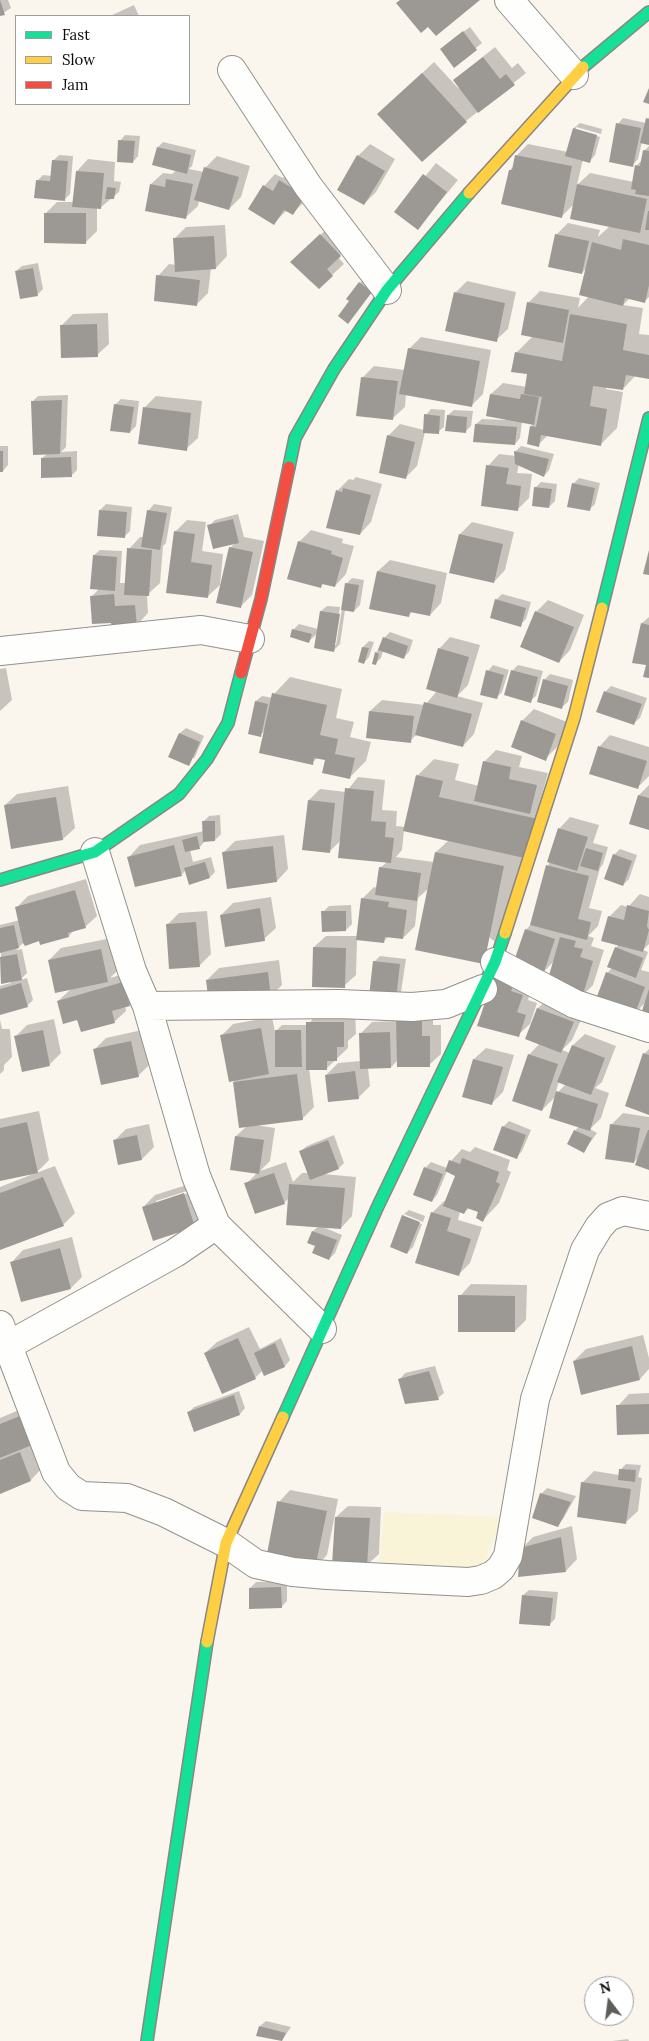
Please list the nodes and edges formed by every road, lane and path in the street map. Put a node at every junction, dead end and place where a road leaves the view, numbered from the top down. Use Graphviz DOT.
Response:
graph roads {
  1 [pos="509,0"];
  2 [pos="649,12"];
  3 [pos="232,70"];
  4 [pos="574,75"];
  5 [pos="387,290"];
  6 [pos="649,418"];
  7 [pos="250,640"];
  8 [pos="0,651"];
  9 [pos="96,852"];
  10 [pos="0,880"];
  11 [pos="495,962"];
  12 [pos="483,989"];
  13 [pos="147,1006"];
  14 [pos="649,1028"];
  15 [pos="649,1216"];
  16 [pos="216,1225"];
  17 [pos="322,1329"];
  18 [pos="4,1335"];
  19 [pos="226,1543"];
  20 [pos="147,2041"];
  1 -- 4 [label="street"];
  2 -- 4 [label="street"];
  3 -- 5 [label="street"];
  4 -- 5 [label="street"];
  5 -- 7 [label="street"];
  6 -- 11 [label="street"];
  7 -- 8 [label="street"];
  7 -- 9 [label="street"];
  9 -- 10 [label="street"];
  9 -- 13 [label="street"];
  11 -- 12 [label="street"];
  11 -- 14 [label="street"];
  12 -- 13 [label="street"];
  12 -- 17 [label="street"];
  13 -- 16 [label="street"];
  15 -- 19 [label="street"];
  16 -- 17 [label="street"];
  16 -- 18 [label="street"];
  17 -- 19 [label="street"];
  18 -- 19 [label="street"];
  19 -- 20 [label="street"];
}
